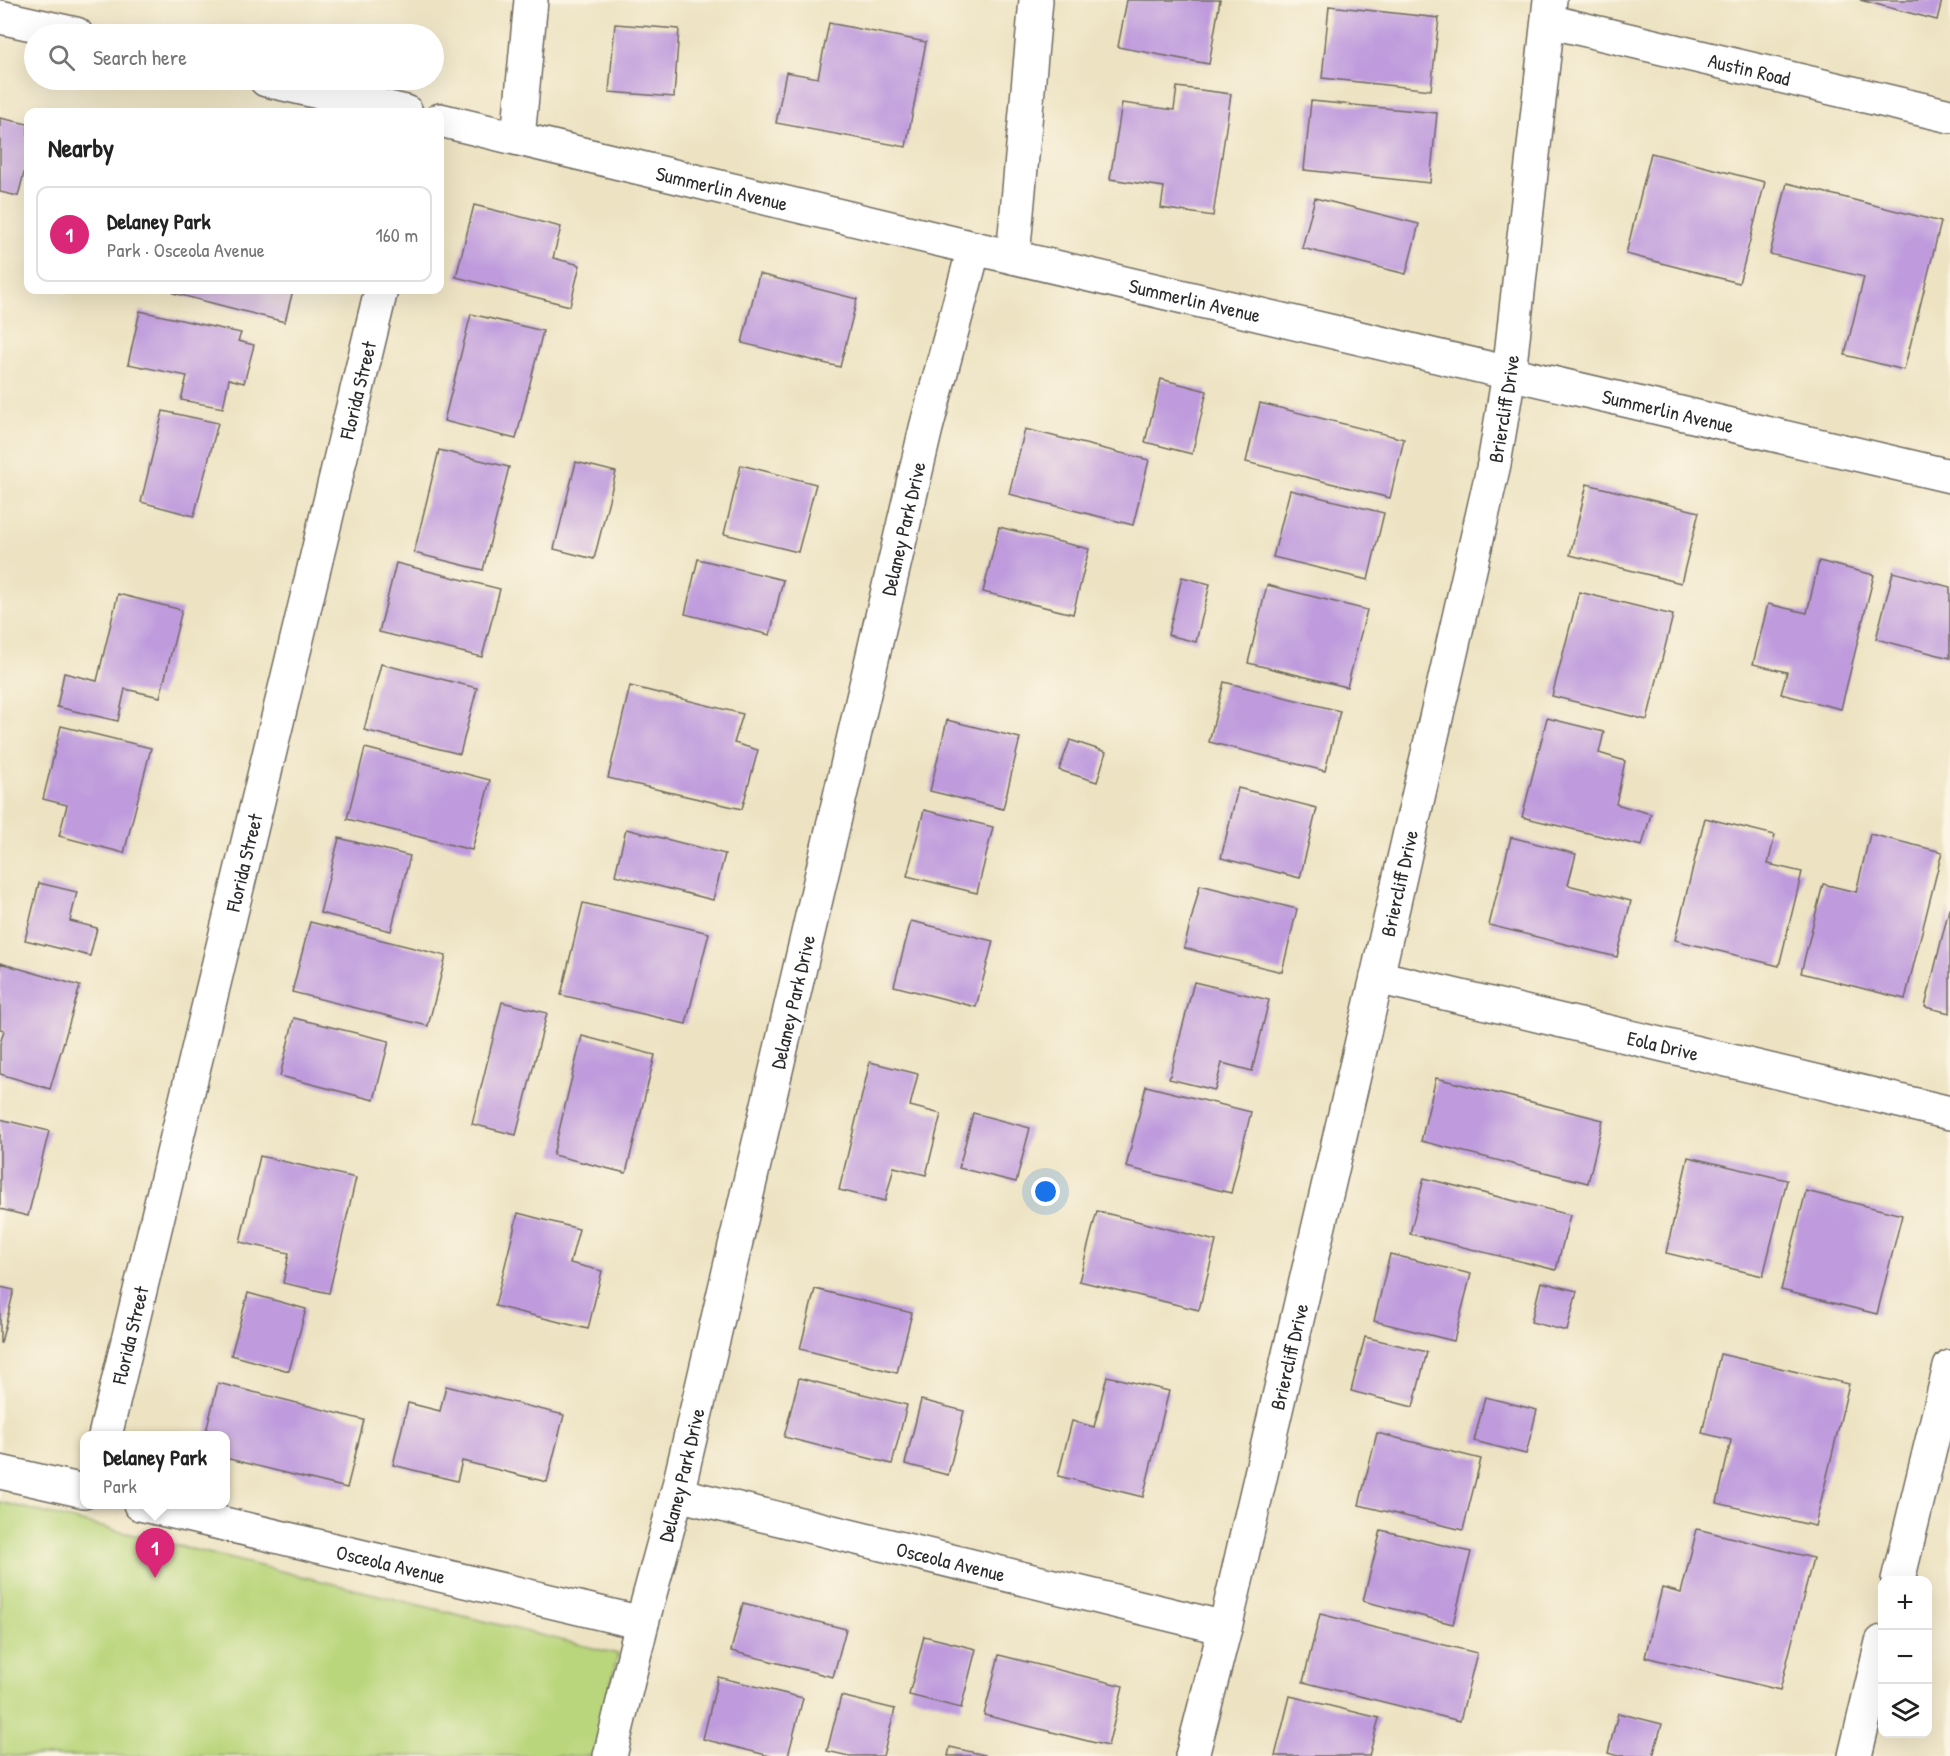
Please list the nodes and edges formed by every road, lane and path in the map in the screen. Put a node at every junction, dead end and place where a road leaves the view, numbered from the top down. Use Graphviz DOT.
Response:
graph roads {
  1 [pos="531,0"];
  2 [pos="1036,0"];
  3 [pos="1549,11"];
  4 [pos="0,17"];
  5 [pos="31,24"];
  6 [pos="310,90"];
  7 [pos="388,108"];
  8 [pos="1950,116"];
  9 [pos="444,121"];
  10 [pos="518,138"];
  11 [pos="974,248"];
  12 [pos="1013,258"];
  13 [pos="380,294"];
  14 [pos="1509,374"];
  15 [pos="1950,476"];
  16 [pos="1377,977"];
  17 [pos="1950,1113"];
  18 [pos="1950,1367"];
  19 [pos="106,1431"];
  20 [pos="0,1472"];
  21 [pos="80,1490"];
  22 [pos="677,1494"];
  23 [pos="161,1509"];
  24 [pos="1899,1576"];
  25 [pos="642,1623"];
  26 [pos="1225,1628"];
  27 [pos="1878,1659"];
  28 [pos="610,1756"];
  29 [pos="1192,1756"];
  30 [pos="1855,1756"];
  1 -- 10 [label="street"];
  2 -- 12 [label="street"];
  3 -- 8 [label="street, Austin Road"];
  3 -- 14 [label="street, Briercliff Drive"];
  4 -- 5 [label="street"];
  6 -- 7 [label="street"];
  9 -- 10 [label="street, Summerlin Avenue"];
  10 -- 11 [label="street, Summerlin Avenue"];
  11 -- 12 [label="street, Summerlin Avenue"];
  11 -- 22 [label="street, Delaney Park Drive"];
  12 -- 14 [label="street, Summerlin Avenue"];
  13 -- 19 [label="street, Florida Street"];
  14 -- 15 [label="street, Summerlin Avenue"];
  14 -- 16 [label="street, Briercliff Drive"];
  16 -- 17 [label="street, Eola Drive"];
  16 -- 26 [label="street, Briercliff Drive"];
  18 -- 24 [label="street"];
  20 -- 21 [label="street"];
  22 -- 25 [label="street, Delaney Park Drive"];
  22 -- 26 [label="street, Osceola Avenue"];
  23 -- 25 [label="street, Osceola Avenue"];
  25 -- 28 [label="street, Delaney Park Drive"];
  26 -- 29 [label="street, Briercliff Drive"];
  27 -- 30 [label="street"];
}
